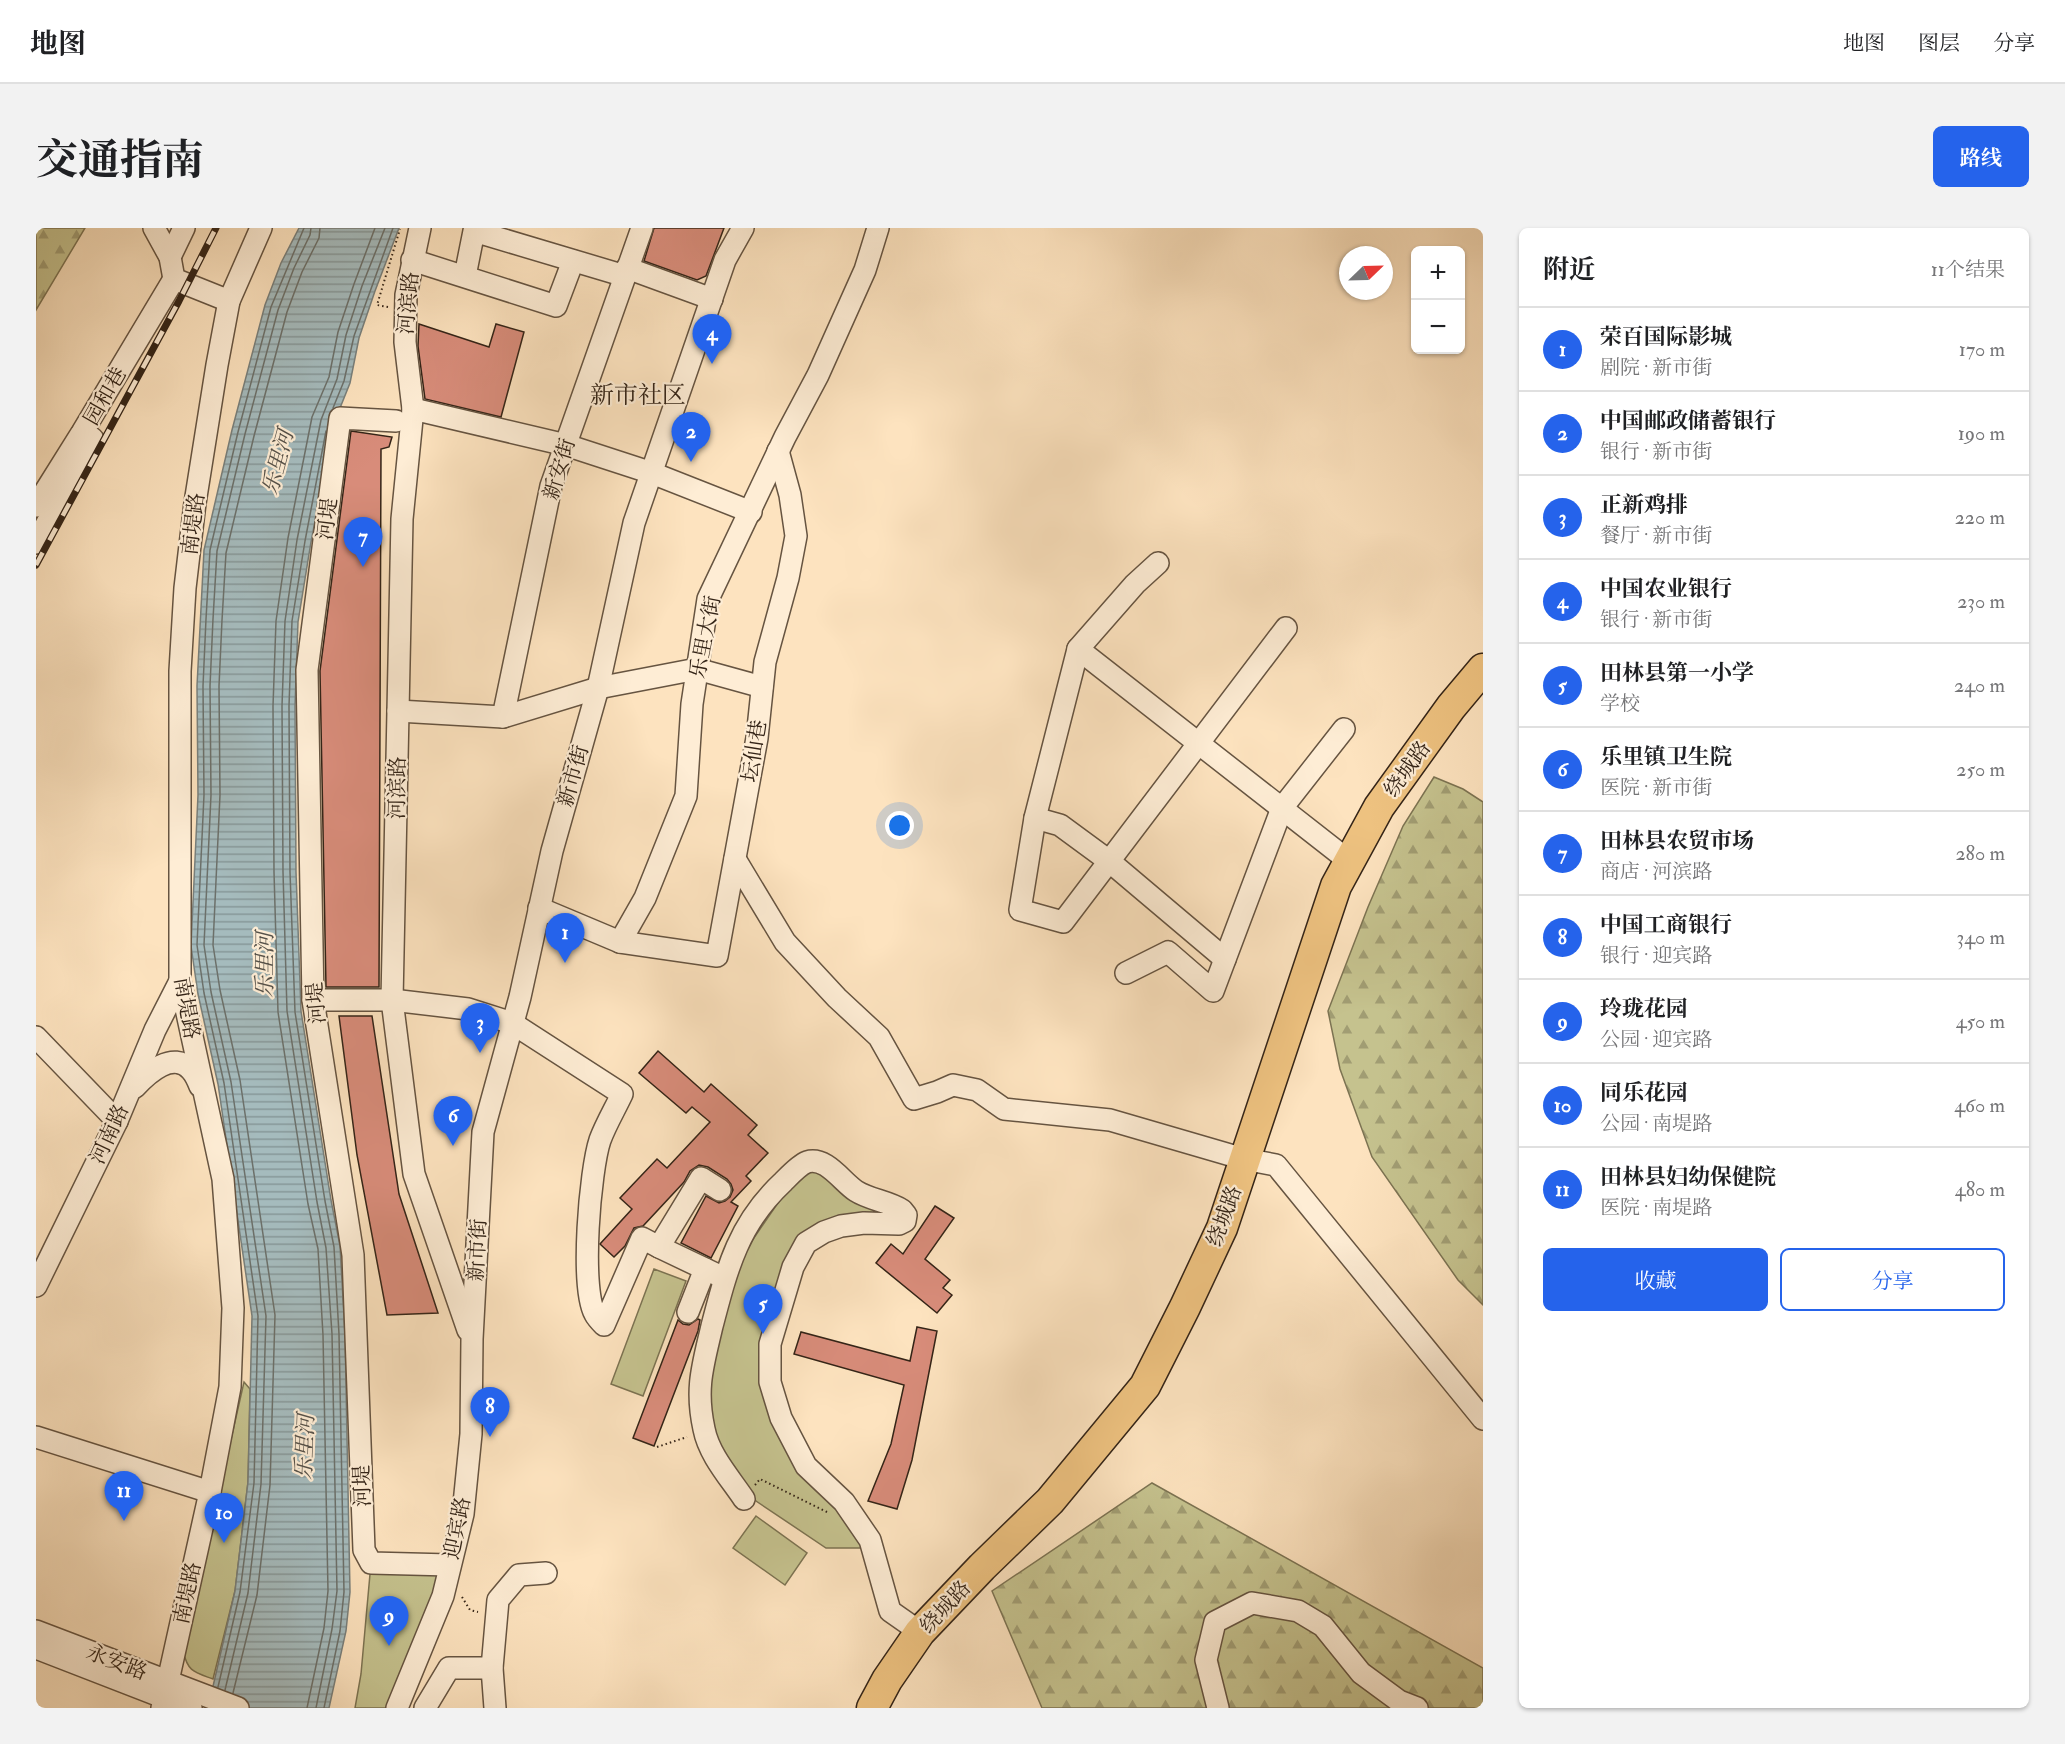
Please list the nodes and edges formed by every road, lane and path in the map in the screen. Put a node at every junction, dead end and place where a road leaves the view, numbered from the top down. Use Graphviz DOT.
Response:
graph roads {
  1 [pos="154,228"];
  2 [pos="184,228"];
  3 [pos="261,228"];
  4 [pos="401,228"];
  5 [pos="420,228"];
  6 [pos="642,228"];
  7 [pos="743,228"];
  8 [pos="878,228"];
  9 [pos="170,257"];
  10 [pos="412,260"];
  11 [pos="573,261"];
  12 [pos="626,272"];
  13 [pos="465,276"];
  14 [pos="174,279"];
  15 [pos="712,299"];
  16 [pos="229,301"];
  17 [pos="405,310"];
  18 [pos="405,415"];
  19 [pos="83,431"];
  20 [pos="566,445"];
  21 [pos="778,451"];
  22 [pos="652,473"];
  23 [pos="36,506"];
  24 [pos="751,512"];
  25 [pos="36,543"];
  26 [pos="1158,563"];
  27 [pos="1286,628"];
  28 [pos="1078,649"];
  29 [pos="697,669"];
  30 [pos="1483,669"];
  31 [pos="762,687"];
  32 [pos="598,688"];
  33 [pos="398,711"];
  34 [pos="503,717"];
  35 [pos="1344,729"];
  36 [pos="1199,743"];
  37 [pos="1282,808"];
  38 [pos="1035,818"];
  39 [pos="735,859"];
  40 [pos="1109,861"];
  41 [pos="1350,861"];
  42 [pos="539,909"];
  43 [pos="620,942"];
  44 [pos="1225,959"];
  45 [pos="1126,973"];
  46 [pos="180,981"];
  47 [pos="313,1000"];
  48 [pos="392,1000"];
  49 [pos="512,1023"];
  50 [pos="36,1037"];
  51 [pos="205,1095"];
  52 [pos="127,1097"];
  53 [pos="117,1121"];
  54 [pos="1244,1160"];
  55 [pos="720,1190"];
  56 [pos="659,1247"];
  57 [pos="715,1273"];
  58 [pos="452,1282"];
  59 [pos="475,1283"];
  60 [pos="36,1286"];
  61 [pos="688,1312"];
  62 [pos="472,1339"];
  63 [pos="1483,1419"];
  64 [pos="704,1431"];
  65 [pos="36,1437"];
  66 [pos="657,1447"];
  67 [pos="210,1492"];
  68 [pos="744,1499"];
  69 [pos="832,1515"];
  70 [pos="449,1569"];
  71 [pos="546,1573"];
  72 [pos="497,1614"];
  73 [pos="920,1632"];
  74 [pos="38,1644"];
  75 [pos="492,1668"];
  76 [pos="165,1696"];
  77 [pos="194,1700"];
  78 [pos="238,1708"];
  79 [pos="397,1708"];
  80 [pos="425,1708"];
  81 [pos="495,1708"];
  82 [pos="872,1708"];
  83 [pos="1218,1708"];
  84 [pos="1417,1708"];
  1 -- 9 [label="street"];
  2 -- 9 [label="street"];
  3 -- 16 [label="street, 南堤路"];
  4 -- 17 [label="path"];
  5 -- 10 [label="street, 河滨路"];
  6 -- 12 [label="street, 新安街"];
  7 -- 15 [label="street, 新市街"];
  8 -- 21 [label="street, 乐里大街"];
  9 -- 14 [label="street"];
  10 -- 13 [label="street"];
  10 -- 17 [label="street, 河滨路"];
  11 -- 12 [label="street"];
  11 -- 13 [label="street"];
  11 -- 13 [label="street"];
  12 -- 15 [label="street"];
  12 -- 20 [label="street, 新安街"];
  14 -- 16 [label="street"];
  14 -- 19 [label="street, 园和巷"];
  15 -- 22 [label="street, 新市街"];
  16 -- 46 [label="street, 南堤路"];
  17 -- 18 [label="street, 河滨路"];
  18 -- 20 [label="street"];
  18 -- 33 [label="street, 河滨路"];
  18 -- 47 [label="street, 河堤"];
  19 -- 23 [label="street"];
  19 -- 25 [label="street, 园和巷"];
  20 -- 22 [label="street"];
  20 -- 34 [label="street, 新安街"];
  21 -- 24 [label="street, 乐里大街"];
  21 -- 31 [label="street, 坛仙巷"];
  22 -- 24 [label="street"];
  22 -- 32 [label="street, 新市街"];
  24 -- 29 [label="street, 乐里大街"];
  26 -- 28 [label="street"];
  27 -- 36 [label="street"];
  28 -- 36 [label="street"];
  28 -- 38 [label="street"];
  29 -- 31 [label="street"];
  29 -- 32 [label="street"];
  29 -- 43 [label="street, 乐里大街"];
  30 -- 41 [label="highway, 绕城路"];
  31 -- 39 [label="street, 坛仙巷"];
  32 -- 34 [label="street"];
  32 -- 42 [label="street, 新市街"];
  33 -- 34 [label="street"];
  33 -- 48 [label="street, 河滨路"];
  35 -- 37 [label="street"];
  36 -- 37 [label="street"];
  36 -- 40 [label="street"];
  37 -- 41 [label="street"];
  37 -- 44 [label="street"];
  38 -- 40 [label="street"];
  38 -- 40 [label="street"];
  39 -- 43 [label="street, 坛仙巷"];
  39 -- 54 [label="street"];
  40 -- 44 [label="street"];
  41 -- 54 [label="highway, 绕城路"];
  42 -- 43 [label="street"];
  42 -- 49 [label="street, 新市街"];
  44 -- 45 [label="street"];
  46 -- 51 [label="street, 南堤路"];
  46 -- 52 [label="street, 河南路"];
  47 -- 48 [label="street"];
  47 -- 70 [label="street, 河堤"];
  48 -- 49 [label="street"];
  48 -- 58 [label="street, 河滨路"];
  49 -- 56 [label="street"];
  49 -- 59 [label="street, 新市街"];
  50 -- 53 [label="street"];
  51 -- 52 [label="street"];
  51 -- 67 [label="street, 南堤路"];
  52 -- 53 [label="street, 河南路"];
  53 -- 60 [label="street, 河南路"];
  54 -- 63 [label="street"];
  54 -- 73 [label="highway, 绕城路"];
  55 -- 56 [label="street"];
  56 -- 57 [label="street"];
  57 -- 61 [label="street"];
  57 -- 64 [label="street"];
  57 -- 73 [label="street"];
  58 -- 59 [label="street"];
  58 -- 62 [label="street, 河滨路"];
  59 -- 62 [label="street, 新市街"];
  62 -- 70 [label="street, 迎宾路"];
  64 -- 66 [label="path"];
  64 -- 68 [label="street"];
  65 -- 67 [label="street"];
  67 -- 76 [label="street, 南堤路"];
  68 -- 69 [label="path"];
  70 -- 72 [label="path"];
  70 -- 79 [label="street, 迎宾路"];
  71 -- 72 [label="street"];
  72 -- 75 [label="street"];
  73 -- 82 [label="highway, 绕城路"];
  74 -- 76 [label="street, 永安路"];
  75 -- 80 [label="street"];
  75 -- 81 [label="street"];
  76 -- 77 [label="street, 永安路"];
  77 -- 78 [label="street, 永安路"];
  83 -- 84 [label="street"];
}
